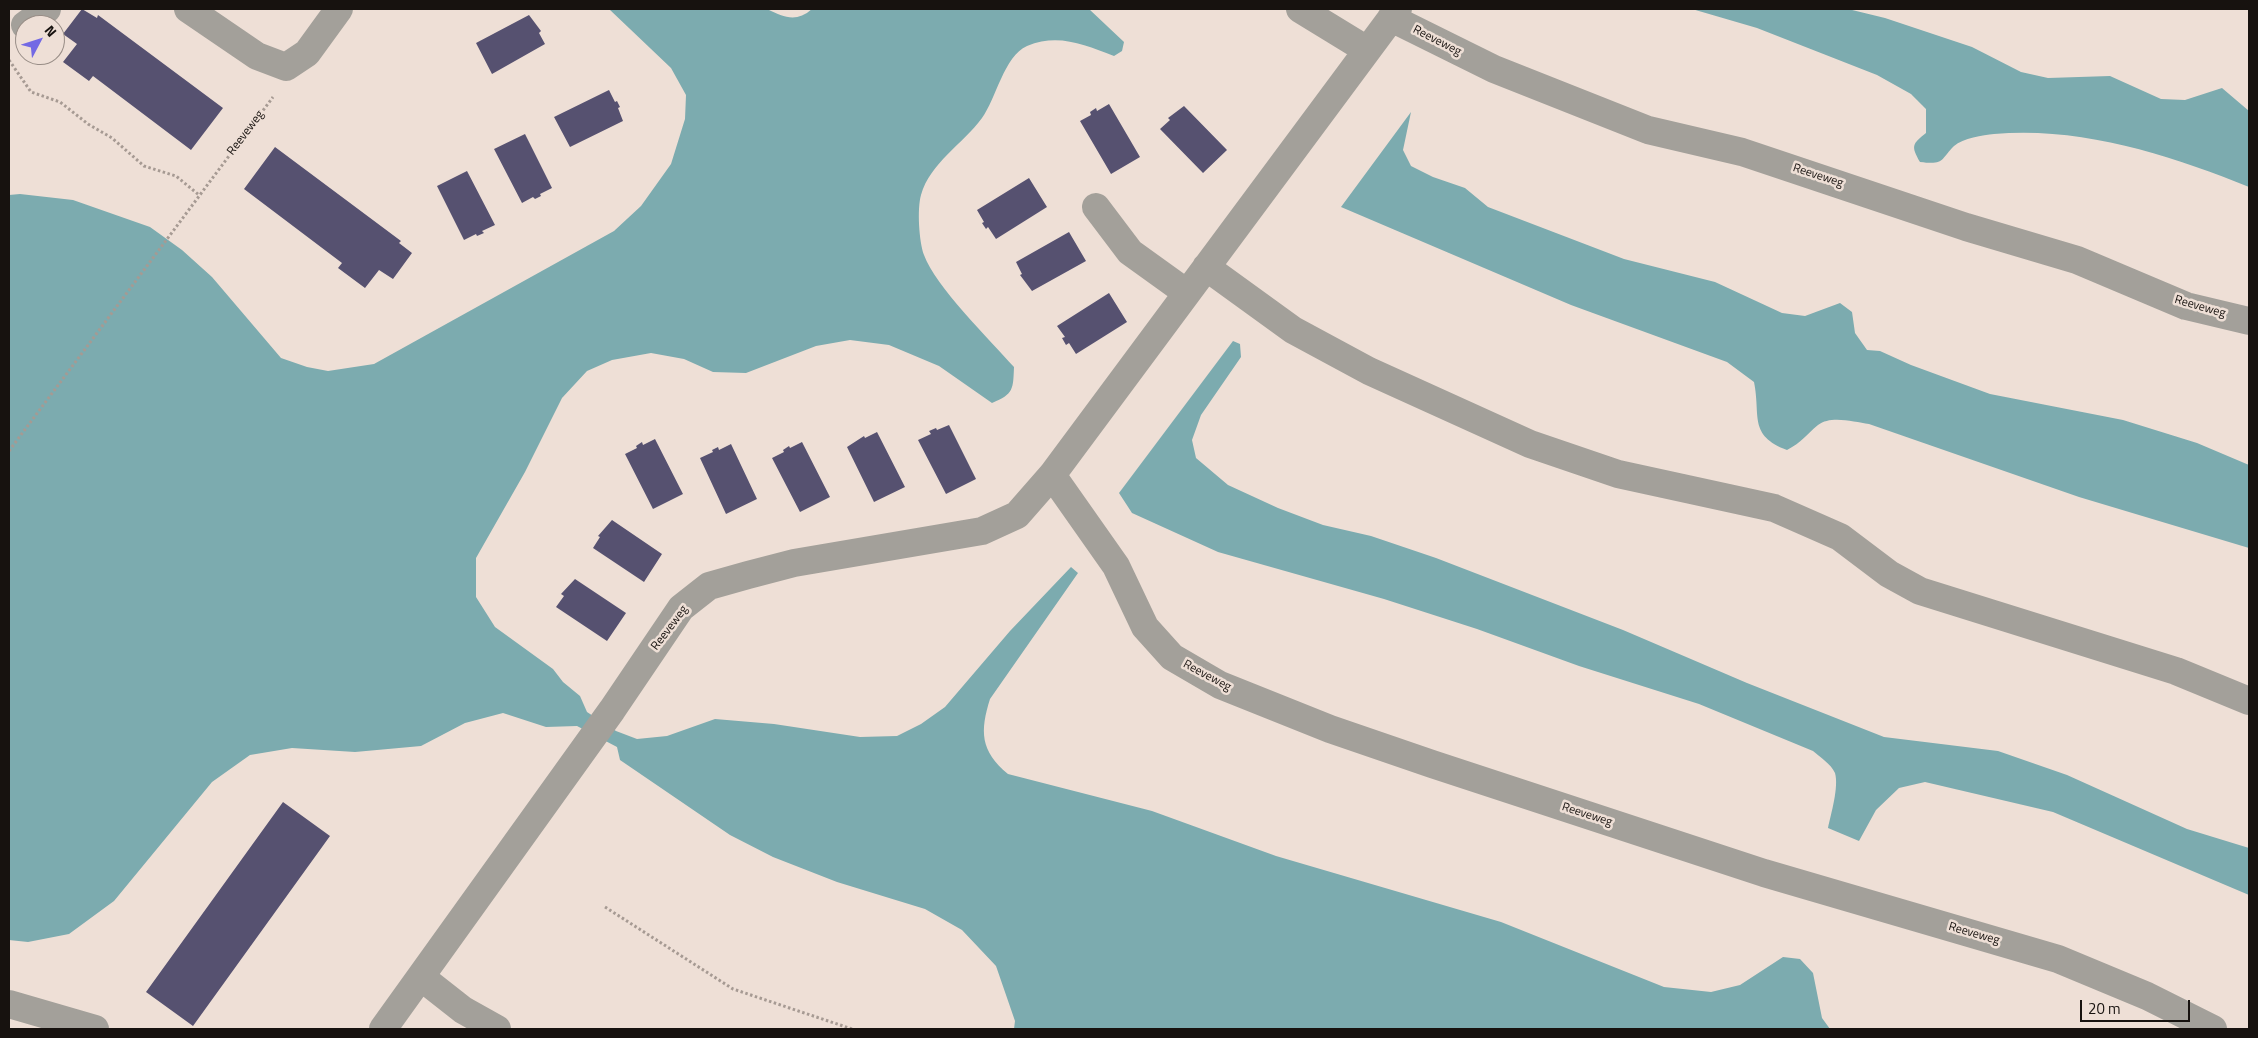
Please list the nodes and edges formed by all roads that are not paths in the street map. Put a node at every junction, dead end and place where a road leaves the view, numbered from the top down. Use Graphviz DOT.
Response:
graph roads {
  1 [pos="188,9"];
  2 [pos="339,9"];
  3 [pos="1300,9"];
  4 [pos="1395,13"];
  5 [pos="1367,50"];
  6 [pos="1096,207"];
  7 [pos="1206,267"];
  8 [pos="1187,293"];
  9 [pos="2249,321"];
  10 [pos="1052,475"];
  11 [pos="2249,701"];
  12 [pos="421,977"];
  13 [pos="9,1004"];
  14 [pos="95,1029"];
  15 [pos="383,1029"];
  16 [pos="497,1029"];
  17 [pos="2213,1029"];
  1 -- 2 [label="lane"];
  3 -- 5 [label="lane"];
  4 -- 5 [label="lane, Reeveweg"];
  4 -- 9 [label="lane, Reeveweg"];
  5 -- 7 [label="lane, Reeveweg"];
  6 -- 8 [label="lane"];
  7 -- 8 [label="lane, Reeveweg"];
  7 -- 11 [label="lane"];
  8 -- 10 [label="lane, Reeveweg"];
  10 -- 12 [label="lane, Reeveweg"];
  10 -- 17 [label="lane, Reeveweg"];
  12 -- 15 [label="lane, Reeveweg"];
  12 -- 16 [label="lane"];
  13 -- 14 [label="lane"];
}
